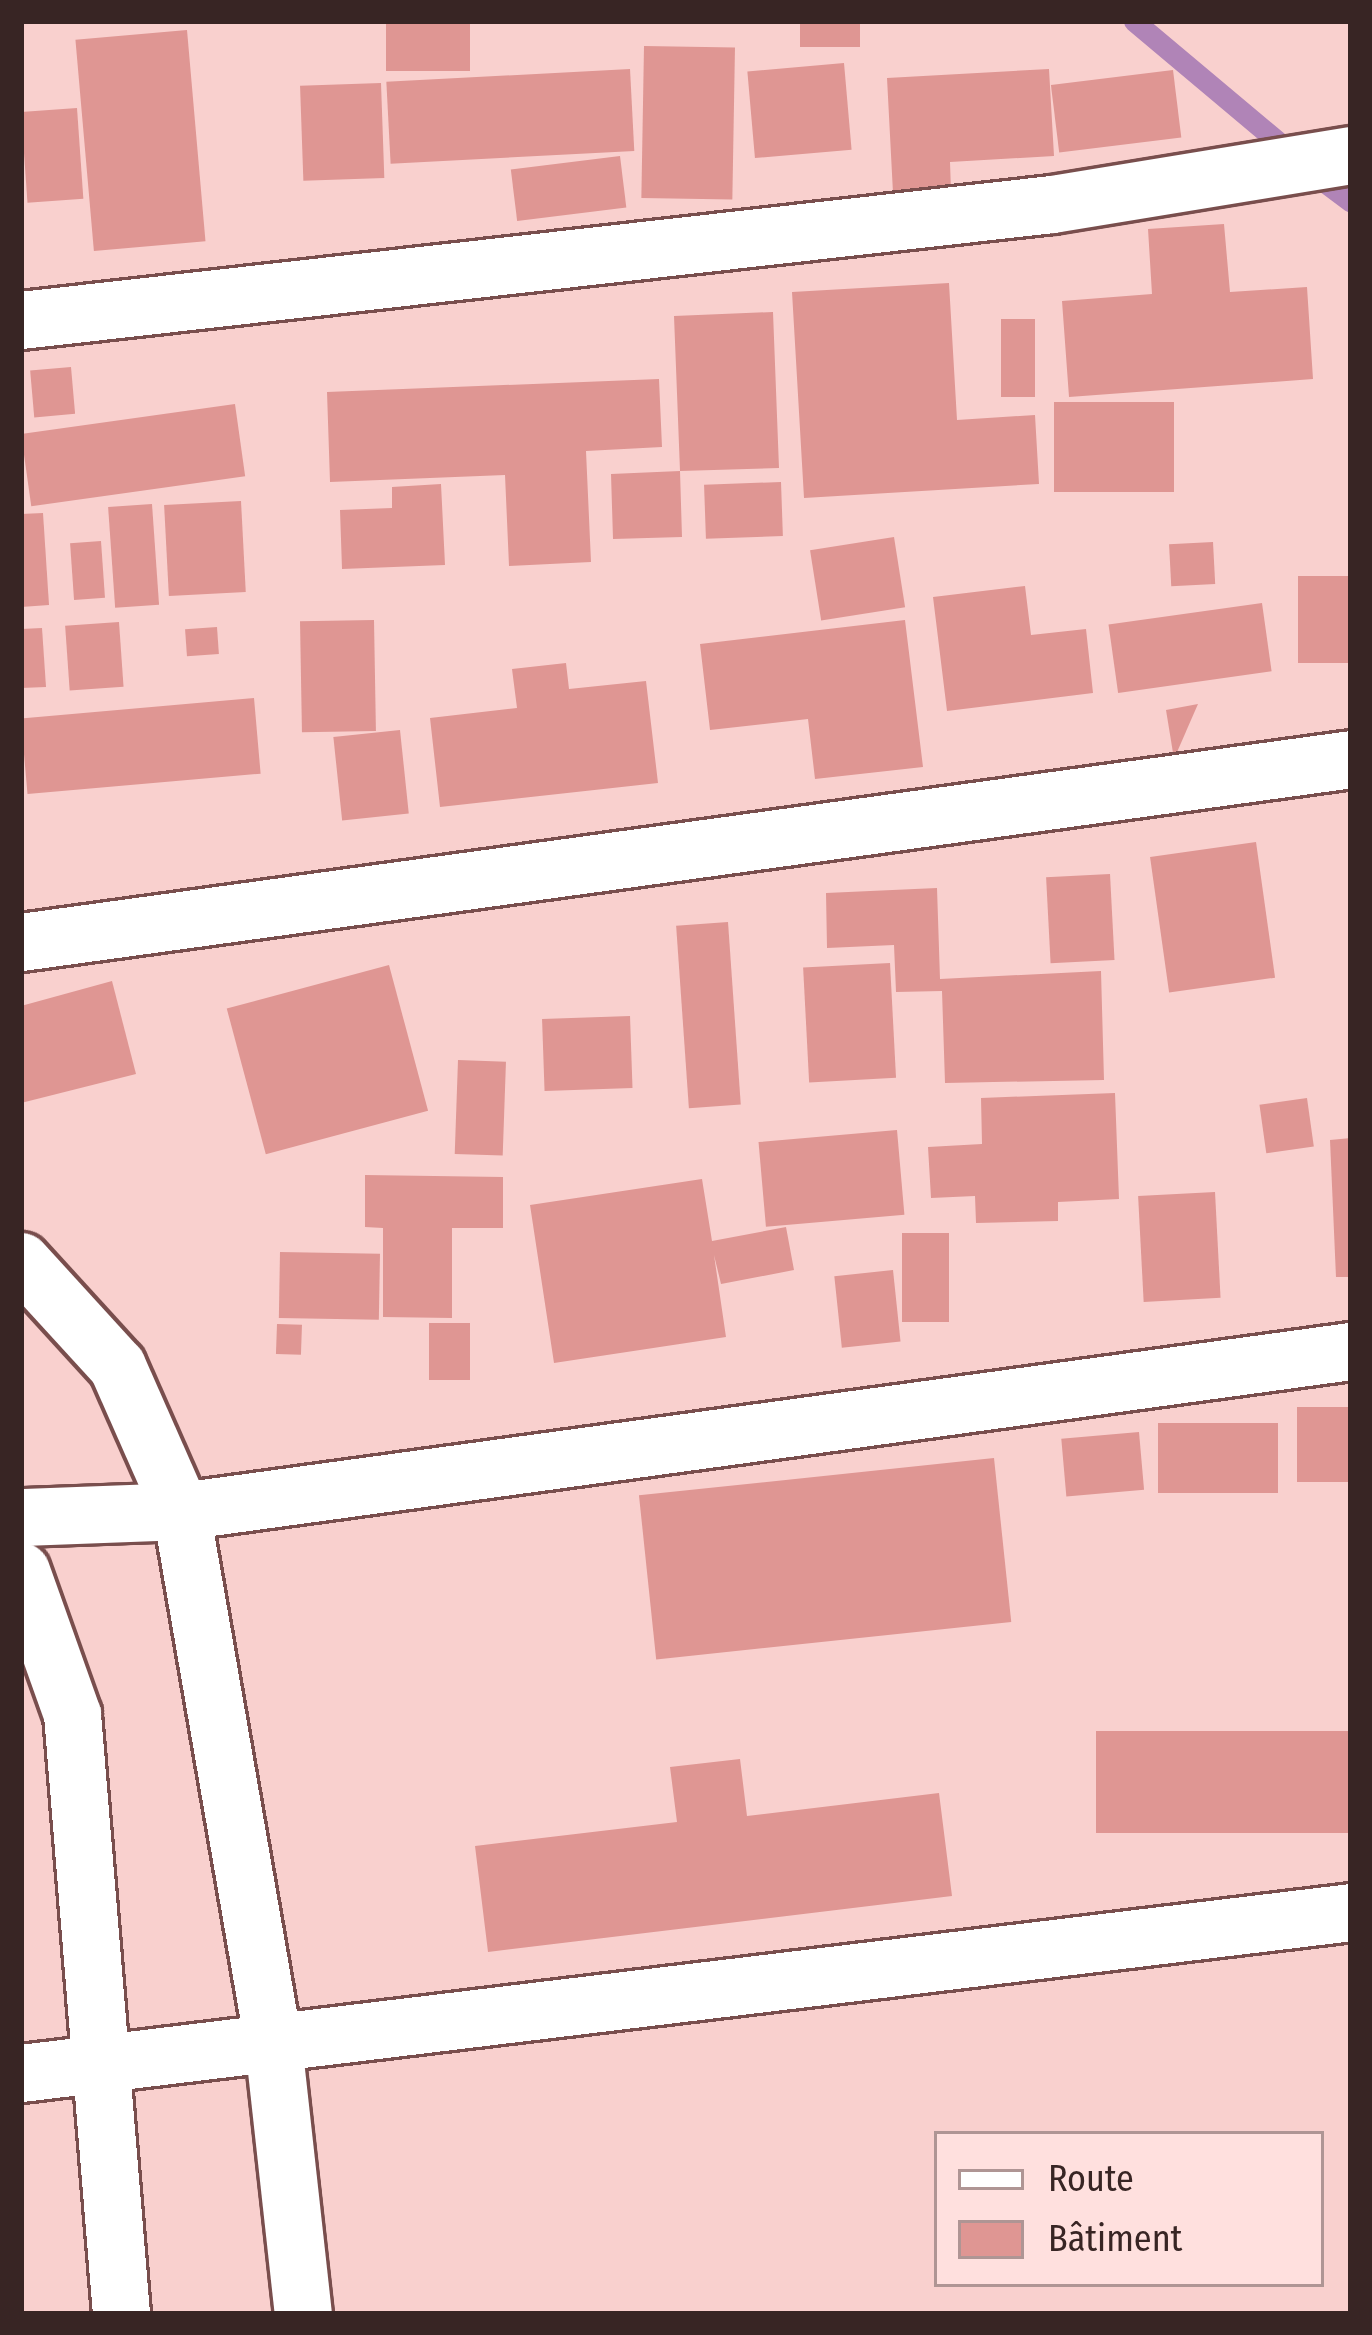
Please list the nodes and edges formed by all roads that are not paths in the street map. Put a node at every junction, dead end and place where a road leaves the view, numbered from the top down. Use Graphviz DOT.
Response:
graph roads {
  1 [pos="1351,155"];
  2 [pos="21,320"];
  3 [pos="1351,759"];
  4 [pos="21,942"];
  5 [pos="21,1261"];
  6 [pos="1351,1351"];
  7 [pos="181,1511"];
  8 [pos="21,1517"];
  9 [pos="21,1571"];
  10 [pos="1351,1912"];
  11 [pos="274,2043"];
  12 [pos="101,2064"];
  13 [pos="21,2073"];
  14 [pos="121,2314"];
  15 [pos="303,2314"];
  1 -- 2 [label="street"];
  3 -- 4 [label="street"];
  5 -- 7 [label="street"];
  6 -- 7 [label="street"];
  7 -- 8 [label="street"];
  7 -- 11 [label="street"];
  9 -- 12 [label="street"];
  10 -- 11 [label="street"];
  11 -- 12 [label="street"];
  11 -- 15 [label="street"];
  12 -- 13 [label="street"];
  12 -- 14 [label="street"];
}
